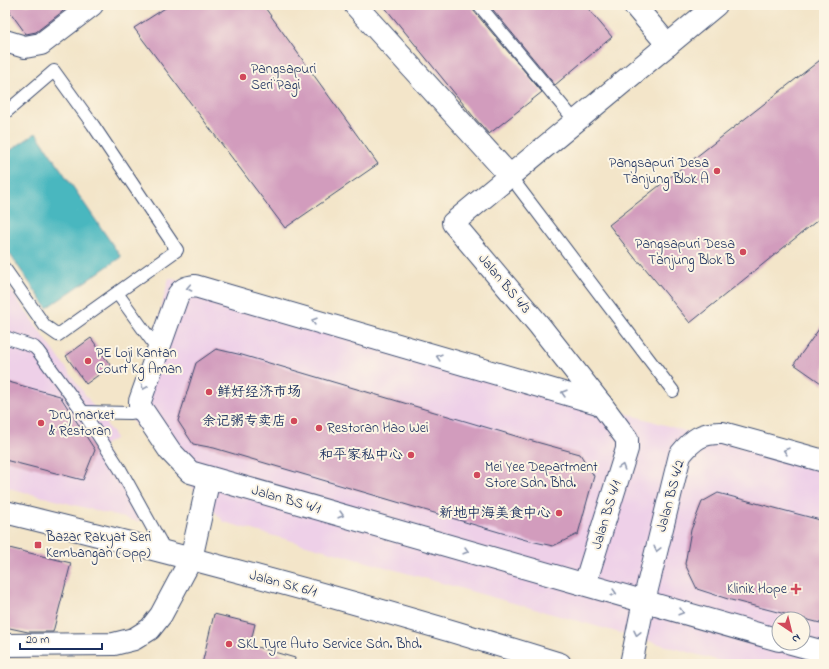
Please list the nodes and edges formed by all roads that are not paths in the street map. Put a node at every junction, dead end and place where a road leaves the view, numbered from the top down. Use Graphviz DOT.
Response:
graph roads {
  1 [pos="92,5"];
  2 [pos="355,5"];
  3 [pos="479,5"];
  4 [pos="634,5"];
  5 [pos="716,5"];
  6 [pos="5,41"];
  7 [pos="668,45"];
  8 [pos="5,114"];
  9 [pos="576,122"];
  10 [pos="510,176"];
  11 [pos="5,269"];
  12 [pos="117,293"];
  13 [pos="5,337"];
  14 [pos="158,351"];
  15 [pos="673,391"];
  16 [pos="601,404"];
  17 [pos="142,411"];
  18 [pos="83,412"];
  19 [pos="824,461"];
  20 [pos="209,478"];
  21 [pos="5,512"];
  22 [pos="166,552"];
  23 [pos="191,559"];
  24 [pos="585,584"];
  25 [pos="644,601"];
  26 [pos="771,638"];
  27 [pos="5,645"];
  28 [pos="811,648"];
  29 [pos="824,652"];
  30 [pos="560,664"];
  31 [pos="631,664"];
  1 -- 6 [label="street"];
  2 -- 10 [label="street"];
  3 -- 9 [label="lane"];
  4 -- 7 [label="street"];
  5 -- 7 [label="street, Jalan BS 4/3"];
  7 -- 9 [label="street, Jalan BS 4/3"];
  8 -- 12 [label="lane"];
  9 -- 10 [label="street, Jalan BS 4/3"];
  10 -- 15 [label="lane"];
  10 -- 16 [label="street, Jalan BS 4/3"];
  11 -- 12 [label="lane"];
  12 -- 14 [label="lane"];
  13 -- 18 [label="lane"];
  16 -- 14 [label="street, one-way"];
  14 -- 17 [label="street, one-way"];
  24 -- 16 [label="street, Jalan BS 4/1, one-way"];
  17 -- 18 [label="lane"];
  17 -- 20 [label="street, Jalan BS 4/1"];
  18 -- 22 [label="lane"];
  19 -- 25 [label="street, Jalan BS 4/2, one-way"];
  20 -- 23 [label="street"];
  20 -- 24 [label="street, Jalan BS 4/1, one-way"];
  21 -- 22 [label="street, Jalan SK 6/1"];
  22 -- 23 [label="street, Jalan SK 6/1"];
  23 -- 27 [label="street"];
  23 -- 30 [label="street, Jalan SK 6/1"];
  24 -- 25 [label="street, one-way"];
  25 -- 26 [label="street, one-way"];
  25 -- 31 [label="street, Jalan BS 4/2, one-way"];
  28 -- 29 [label="street"];
}
